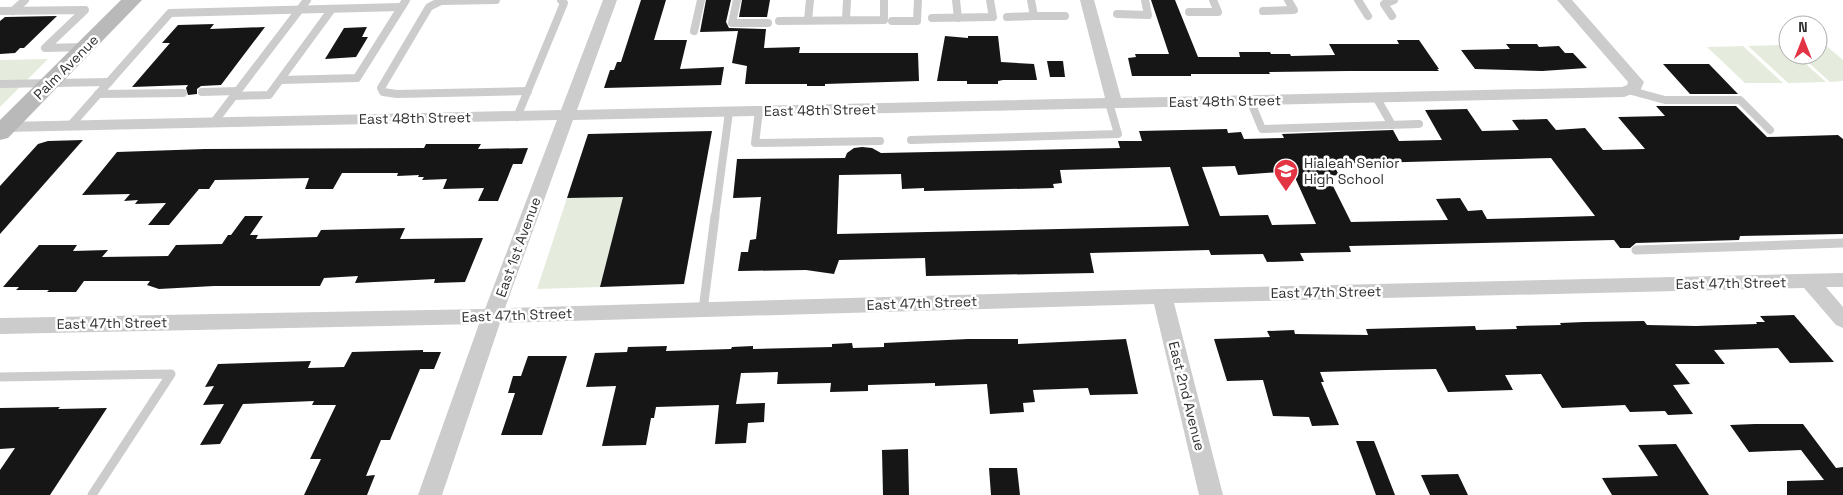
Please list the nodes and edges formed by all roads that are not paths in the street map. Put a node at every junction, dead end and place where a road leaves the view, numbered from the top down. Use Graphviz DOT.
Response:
graph roads {
  1 [pos="25,0"];
  2 [pos="132,0"];
  3 [pos="307,0"];
  4 [pos="496,0"];
  5 [pos="561,0"];
  6 [pos="610,0"];
  7 [pos="702,0"];
  8 [pos="737,0"];
  9 [pos="810,0"];
  10 [pos="847,0"];
  11 [pos="884,0"];
  12 [pos="918,0"];
  13 [pos="956,0"];
  14 [pos="990,0"];
  15 [pos="1031,0"];
  16 [pos="1087,0"];
  17 [pos="1144,0"];
  18 [pos="1213,0"];
  19 [pos="1288,0"];
  20 [pos="1358,0"];
  21 [pos="1394,0"];
  22 [pos="1564,0"];
  23 [pos="404,4"];
  24 [pos="332,9"];
  25 [pos="300,10"];
  26 [pos="0,11"];
  27 [pos="13,11"];
  28 [pos="1263,11"];
  29 [pos="1189,12"];
  30 [pos="1117,14"];
  31 [pos="1007,16"];
  32 [pos="1034,16"];
  33 [pos="1065,16"];
  34 [pos="1368,16"];
  35 [pos="1392,16"];
  36 [pos="932,18"];
  37 [pos="958,18"];
  38 [pos="808,20"];
  39 [pos="846,20"];
  40 [pos="779,21"];
  41 [pos="892,22"];
  42 [pos="768,23"];
  43 [pos="694,31"];
  44 [pos="85,47"];
  45 [pos="281,80"];
  46 [pos="109,82"];
  47 [pos="49,83"];
  48 [pos="0,84"];
  49 [pos="1631,89"];
  50 [pos="528,91"];
  51 [pos="202,92"];
  52 [pos="183,93"];
  53 [pos="98,94"];
  54 [pos="236,94"];
  55 [pos="1376,98"];
  56 [pos="1250,100"];
  57 [pos="1112,103"];
  58 [pos="759,111"];
  59 [pos="729,112"];
  60 [pos="567,115"];
  61 [pos="517,116"];
  62 [pos="220,122"];
  63 [pos="1419,124"];
  64 [pos="1392,125"];
  65 [pos="70,126"];
  66 [pos="3,130"];
  67 [pos="1770,130"];
  68 [pos="911,140"];
  69 [pos="880,141"];
  70 [pos="1843,244"];
  71 [pos="1636,250"];
  72 [pos="1843,280"];
  73 [pos="1809,281"];
  74 [pos="1162,296"];
  75 [pos="703,310"];
  76 [pos="492,316"];
  77 [pos="1843,320"];
  78 [pos="0,326"];
  79 [pos="0,377"];
  80 [pos="92,495"];
  81 [pos="430,495"];
  82 [pos="1211,495"];
  1 -- 27 [label="lane"];
  2 -- 44 [label="main road, Palm Avenue"];
  3 -- 25 [label="lane"];
  4 -- 50 [label="lane"];
  5 -- 50 [label="lane"];
  6 -- 60 [label="street, East 1st Avenue"];
  7 -- 43 [label="lane"];
  8 -- 42 [label="lane"];
  9 -- 38 [label="lane"];
  10 -- 39 [label="lane"];
  11 -- 39 [label="lane"];
  12 -- 41 [label="lane"];
  13 -- 37 [label="lane"];
  14 -- 37 [label="lane"];
  15 -- 32 [label="lane"];
  16 -- 57 [label="street"];
  17 -- 30 [label="lane"];
  18 -- 29 [label="lane"];
  19 -- 28 [label="lane"];
  20 -- 34 [label="lane"];
  21 -- 35 [label="lane"];
  22 -- 49 [label="street"];
  23 -- 24 [label="lane"];
  23 -- 45 [label="lane"];
  24 -- 25 [label="lane"];
  24 -- 45 [label="lane"];
  25 -- 46 [label="lane"];
  25 -- 54 [label="lane"];
  26 -- 27 [label="lane"];
  27 -- 44 [label="lane"];
  31 -- 32 [label="lane"];
  32 -- 33 [label="lane"];
  36 -- 37 [label="lane"];
  38 -- 39 [label="lane"];
  38 -- 40 [label="lane"];
  44 -- 47 [label="main road, Palm Avenue"];
  45 -- 54 [label="lane"];
  46 -- 47 [label="lane"];
  46 -- 53 [label="lane"];
  47 -- 48 [label="lane"];
  47 -- 66 [label="main road, Palm Avenue"];
  49 -- 55 [label="street, East 48th Street"];
  49 -- 67 [label="lane"];
  50 -- 61 [label="lane"];
  51 -- 54 [label="lane"];
  52 -- 53 [label="lane"];
  53 -- 65 [label="lane"];
  54 -- 62 [label="lane"];
  55 -- 56 [label="street, East 48th Street"];
  55 -- 64 [label="lane"];
  56 -- 57 [label="street, East 48th Street"];
  56 -- 64 [label="lane"];
  57 -- 58 [label="street, East 48th Street"];
  57 -- 68 [label="lane"];
  58 -- 59 [label="street, East 48th Street"];
  58 -- 69 [label="lane"];
  59 -- 60 [label="street, East 48th Street"];
  59 -- 75 [label="lane"];
  60 -- 61 [label="street, East 48th Street"];
  60 -- 76 [label="street, East 1st Avenue"];
  61 -- 62 [label="street, East 48th Street"];
  62 -- 65 [label="street, East 48th Street"];
  63 -- 64 [label="lane"];
  65 -- 66 [label="street, East 48th Street"];
  70 -- 71 [label="lane"];
  72 -- 73 [label="street, East 47th Street"];
  73 -- 74 [label="street, East 47th Street"];
  73 -- 77 [label="street"];
  74 -- 75 [label="street, East 47th Street"];
  74 -- 82 [label="street, East 2nd Avenue"];
  75 -- 76 [label="street, East 47th Street"];
  76 -- 78 [label="street, East 47th Street"];
  76 -- 81 [label="street, East 1st Avenue"];
  79 -- 80 [label="lane"];
}
